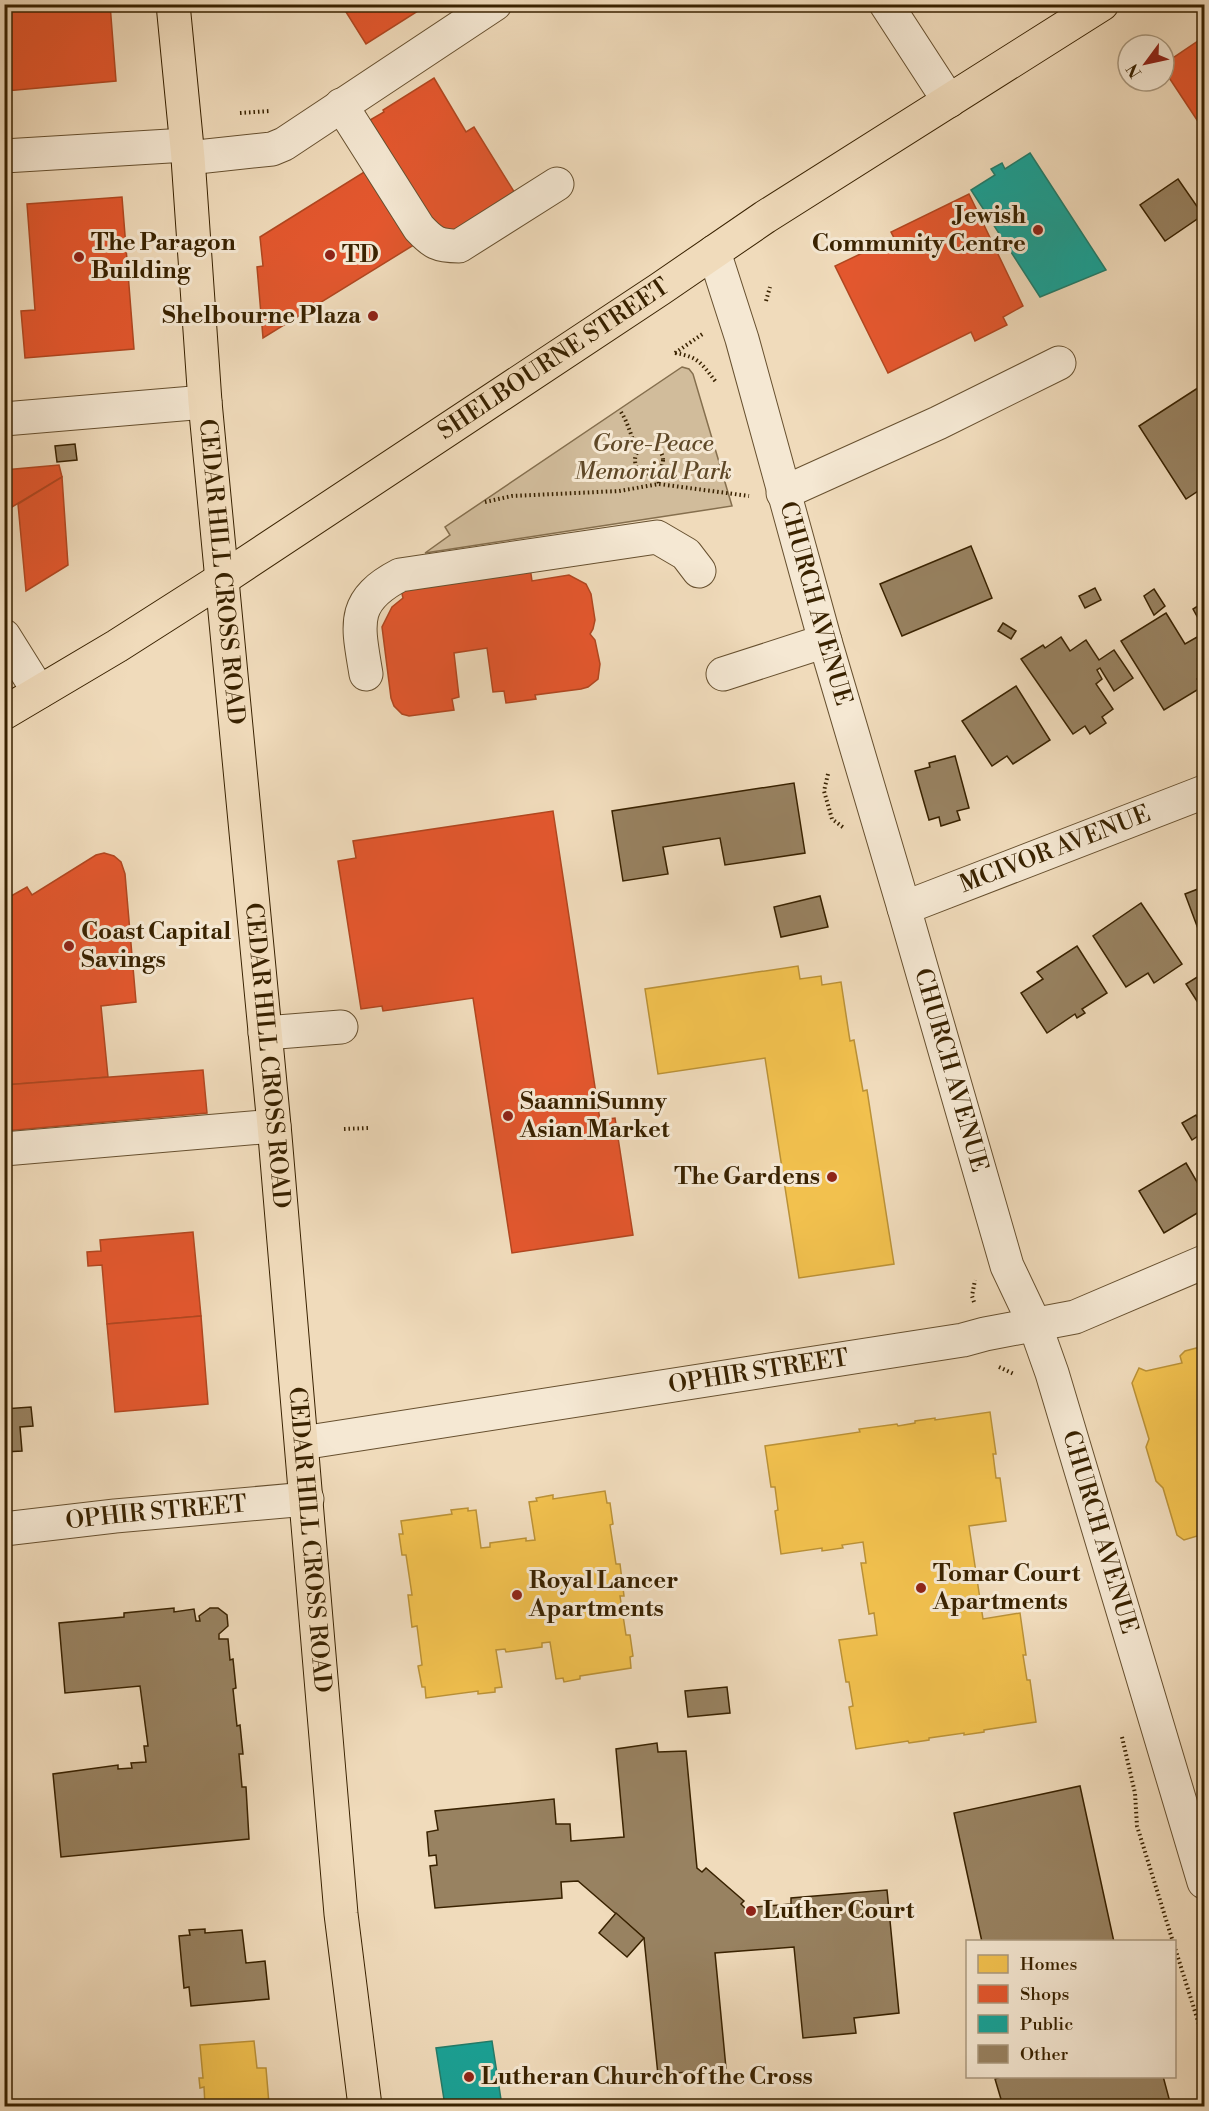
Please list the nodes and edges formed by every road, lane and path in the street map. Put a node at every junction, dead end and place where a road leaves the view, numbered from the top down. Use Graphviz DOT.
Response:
graph roads {
  1 [pos="173,4"];
  2 [pos="495,4"];
  3 [pos="886,4"];
  4 [pos="1102,4"];
  5 [pos="949,101"];
  6 [pos="340,105"];
  7 [pos="187,152"];
  8 [pos="4,156"];
  9 [pos="557,184"];
  10 [pos="714,252"];
  11 [pos="675,353"];
  12 [pos="1059,363"];
  13 [pos="717,382"];
  14 [pos="205,402"];
  15 [pos="621,412"];
  16 [pos="4,420"];
  17 [pos="639,451"];
  18 [pos="656,473"];
  19 [pos="659,484"];
  20 [pos="747,485"];
  21 [pos="783,493"];
  22 [pos="485,502"];
  23 [pos="699,571"];
  24 [pos="222,579"];
  25 [pos="4,636"];
  26 [pos="825,641"];
  27 [pos="366,674"];
  28 [pos="723,674"];
  29 [pos="39,692"];
  30 [pos="4,712"];
  31 [pos="1204,792"];
  32 [pos="904,908"];
  33 [pos="341,1027"];
  34 [pos="266,1034"];
  35 [pos="274,1126"];
  36 [pos="368,1128"];
  37 [pos="344,1129"];
  38 [pos="4,1149"];
  39 [pos="1204,1262"];
  40 [pos="1035,1325"];
  41 [pos="302,1443"];
  42 [pos="307,1499"];
  43 [pos="4,1528"];
  44 [pos="1204,1882"];
  45 [pos="1176,1951"];
  46 [pos="1204,2040"];
  47 [pos="365,2106"];
  1 -- 7 [label="main road, CEDAR HILL CROSS ROAD"];
  2 -- 6 [label="street"];
  3 -- 5 [label="street"];
  4 -- 5 [label="main road, SHELBOURNE STREET"];
  5 -- 10 [label="main road, SHELBOURNE STREET"];
  6 -- 7 [label="street"];
  6 -- 9 [label="street"];
  7 -- 8 [label="street"];
  7 -- 14 [label="main road, CEDAR HILL CROSS ROAD"];
  10 -- 21 [label="street, CHURCH AVENUE"];
  10 -- 24 [label="main road, SHELBOURNE STREET"];
  11 -- 13 [label="path"];
  12 -- 21 [label="street"];
  14 -- 16 [label="street"];
  14 -- 24 [label="main road, CEDAR HILL CROSS ROAD"];
  15 -- 17 [label="path"];
  17 -- 18 [label="path"];
  17 -- 18 [label="path"];
  18 -- 19 [label="path"];
  19 -- 20 [label="path"];
  19 -- 22 [label="path"];
  21 -- 26 [label="street, CHURCH AVENUE"];
  23 -- 27 [label="street"];
  24 -- 29 [label="main road, SHELBOURNE STREET"];
  24 -- 34 [label="main road, CEDAR HILL CROSS ROAD"];
  25 -- 29 [label="street"];
  26 -- 28 [label="street"];
  26 -- 32 [label="street, CHURCH AVENUE"];
  29 -- 30 [label="main road, SHELBOURNE STREET"];
  31 -- 32 [label="street, MCIVOR AVENUE"];
  32 -- 40 [label="street, CHURCH AVENUE"];
  33 -- 34 [label="street"];
  34 -- 35 [label="main road, CEDAR HILL CROSS ROAD"];
  35 -- 38 [label="street"];
  35 -- 41 [label="main road, CEDAR HILL CROSS ROAD"];
  36 -- 37 [label="path"];
  39 -- 40 [label="street, OPHIR STREET"];
  40 -- 41 [label="street, OPHIR STREET"];
  40 -- 44 [label="street, CHURCH AVENUE"];
  41 -- 42 [label="main road, CEDAR HILL CROSS ROAD"];
  42 -- 43 [label="street, OPHIR STREET"];
  42 -- 47 [label="main road, CEDAR HILL CROSS ROAD"];
  45 -- 46 [label="path"];
}
